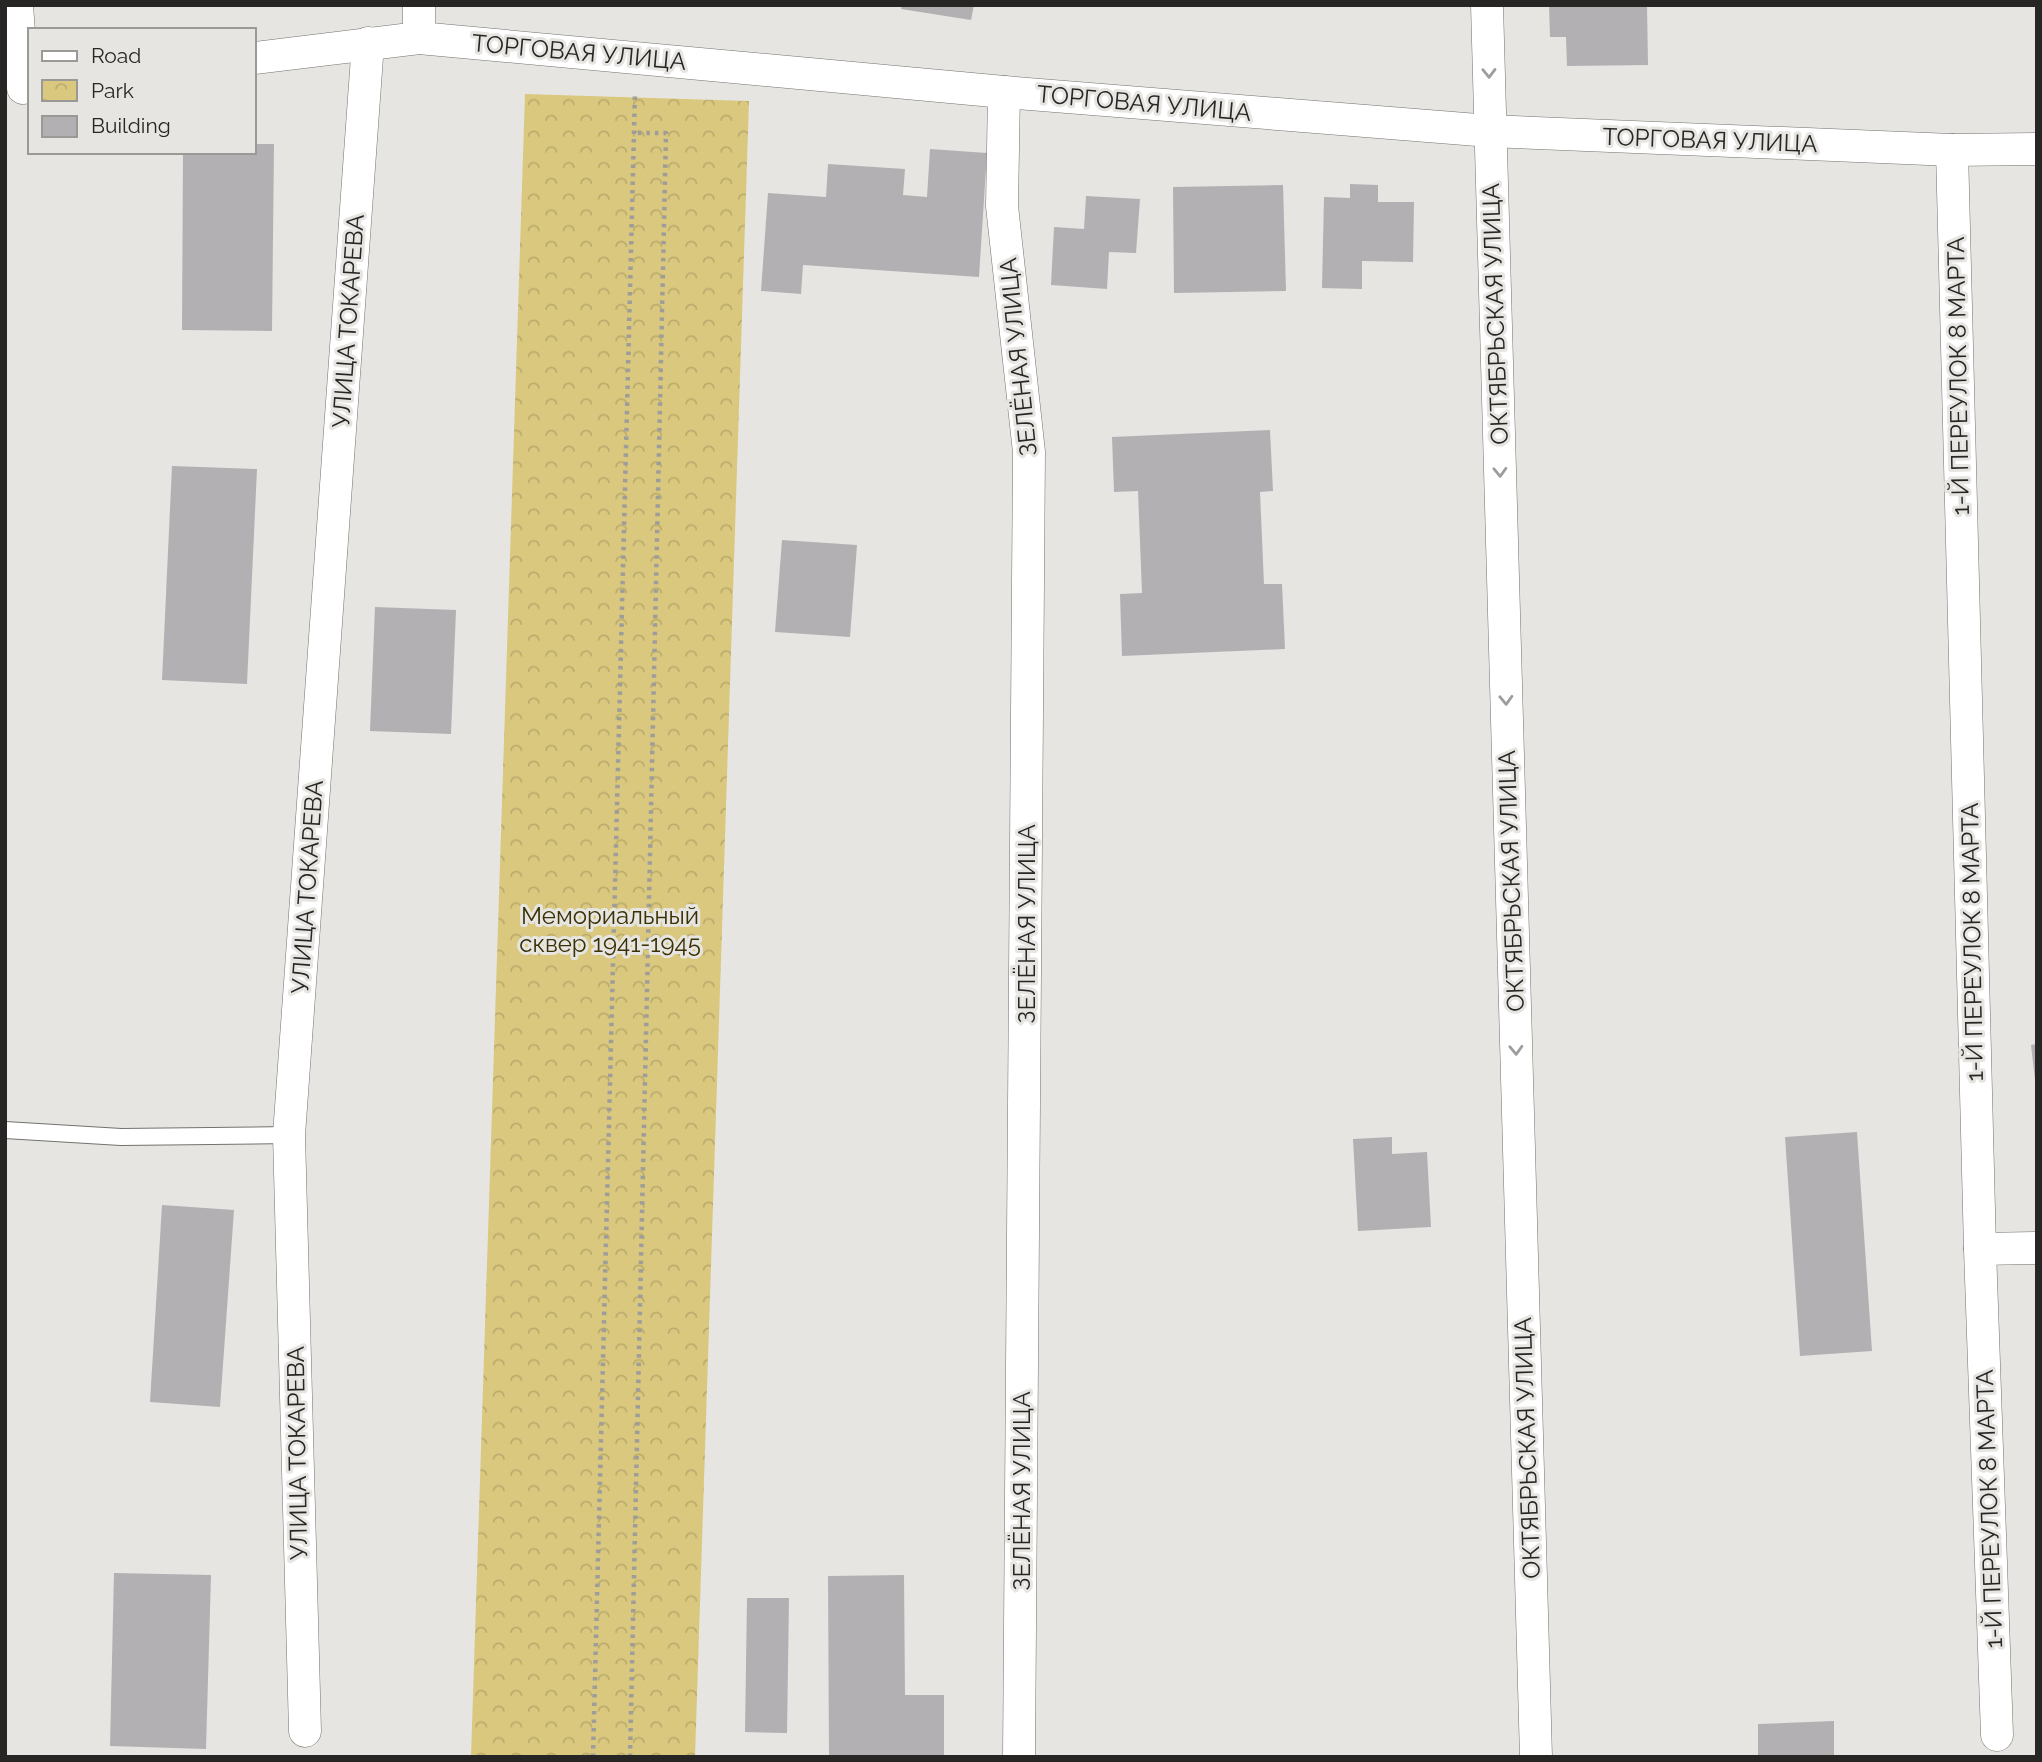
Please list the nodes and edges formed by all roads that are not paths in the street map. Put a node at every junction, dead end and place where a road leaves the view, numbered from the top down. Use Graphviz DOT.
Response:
graph roads {
  1 [pos="17,5"];
  2 [pos="419,5"];
  3 [pos="1487,5"];
  4 [pos="419,38"];
  5 [pos="368,43"];
  6 [pos="256,58"];
  7 [pos="19,88"];
  8 [pos="1003,92"];
  9 [pos="1490,131"];
  10 [pos="2037,149"];
  11 [pos="1952,150"];
  12 [pos="5,1130"];
  13 [pos="289,1135"];
  14 [pos="2037,1248"];
  15 [pos="1980,1249"];
  16 [pos="304,1731"];
  17 [pos="1997,1735"];
  18 [pos="1019,1757"];
  19 [pos="1536,1757"];
  1 -- 7 [label="street"];
  2 -- 4 [label="street"];
  3 -- 9 [label="street, ОКТЯБРЬСКАЯ УЛИЦА, one-way"];
  4 -- 5 [label="street, ТОРГОВАЯ УЛИЦА"];
  4 -- 8 [label="street, ТОРГОВАЯ УЛИЦА"];
  5 -- 6 [label="street, ТОРГОВАЯ УЛИЦА"];
  5 -- 13 [label="street, УЛИЦА ТОКАРЕВА"];
  8 -- 9 [label="street, ТОРГОВАЯ УЛИЦА"];
  8 -- 18 [label="street, ЗЕЛЁНАЯ УЛИЦА"];
  9 -- 11 [label="street, ТОРГОВАЯ УЛИЦА"];
  9 -- 19 [label="street, ОКТЯБРЬСКАЯ УЛИЦА, one-way"];
  10 -- 11 [label="street, ТОРГОВАЯ УЛИЦА"];
  11 -- 15 [label="street, 1-Й ПЕРЕУЛОК 8 МАРТА"];
  12 -- 13 [label="lane"];
  13 -- 16 [label="street, УЛИЦА ТОКАРЕВА"];
  14 -- 15 [label="street"];
  15 -- 17 [label="street, 1-Й ПЕРЕУЛОК 8 МАРТА"];
}
